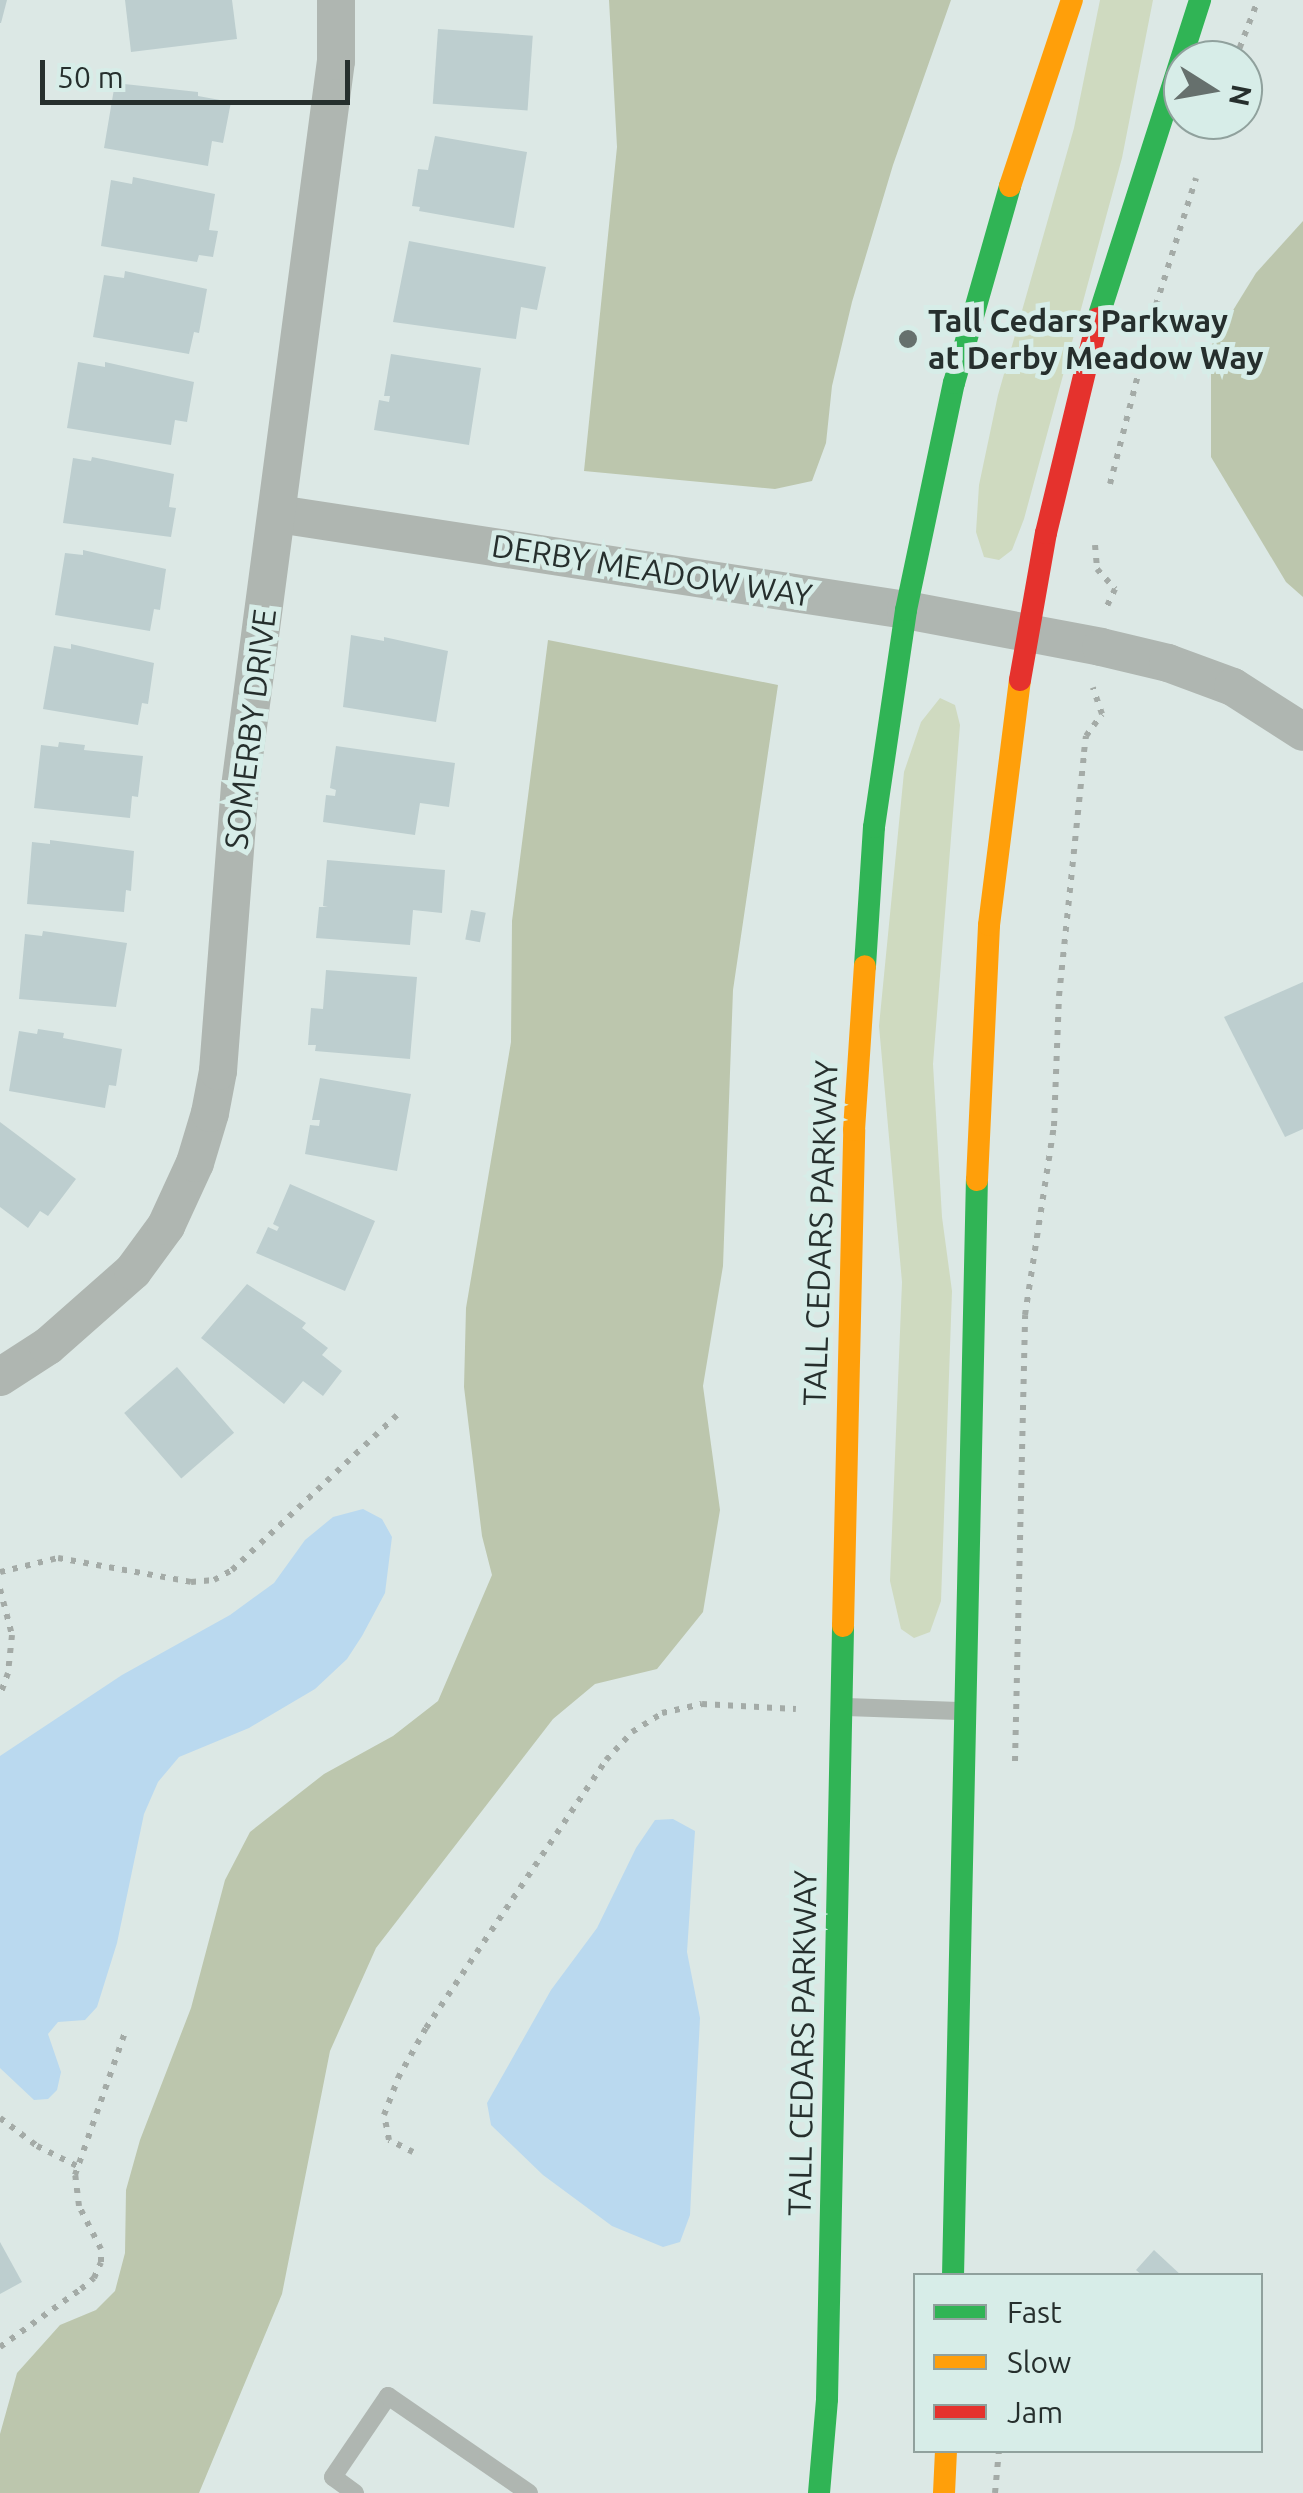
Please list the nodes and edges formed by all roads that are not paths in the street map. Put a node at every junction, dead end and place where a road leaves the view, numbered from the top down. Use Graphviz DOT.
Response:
graph roads {
  1 [pos="336,0"];
  2 [pos="1072,0"];
  3 [pos="1200,0"];
  4 [pos="278,514"];
  5 [pos="906,610"];
  6 [pos="1026,632"];
  7 [pos="1302,729"];
  8 [pos="0,1377"];
  9 [pos="842,1706"];
  10 [pos="965,1711"];
  11 [pos="953,2273"];
  12 [pos="946,2453"];
  13 [pos="356,2493"];
  14 [pos="529,2493"];
  15 [pos="818,2493"];
  16 [pos="944,2493"];
  1 -- 4 [label="street, SOMERBY DRIVE"];
  2 -- 5 [label="main road, TALL CEDARS PARKWAY"];
  3 -- 6 [label="main road"];
  4 -- 5 [label="street, DERBY MEADOW WAY"];
  4 -- 8 [label="street, SOMERBY DRIVE"];
  5 -- 6 [label="street, DERBY MEADOW WAY"];
  5 -- 9 [label="main road, TALL CEDARS PARKWAY"];
  6 -- 7 [label="street, DERBY MEADOW WAY"];
  6 -- 10 [label="main road"];
  9 -- 10 [label="lane"];
  9 -- 15 [label="main road, TALL CEDARS PARKWAY"];
  10 -- 11 [label="main road"];
  12 -- 16 [label="main road"];
  13 -- 14 [label="lane"];
}
